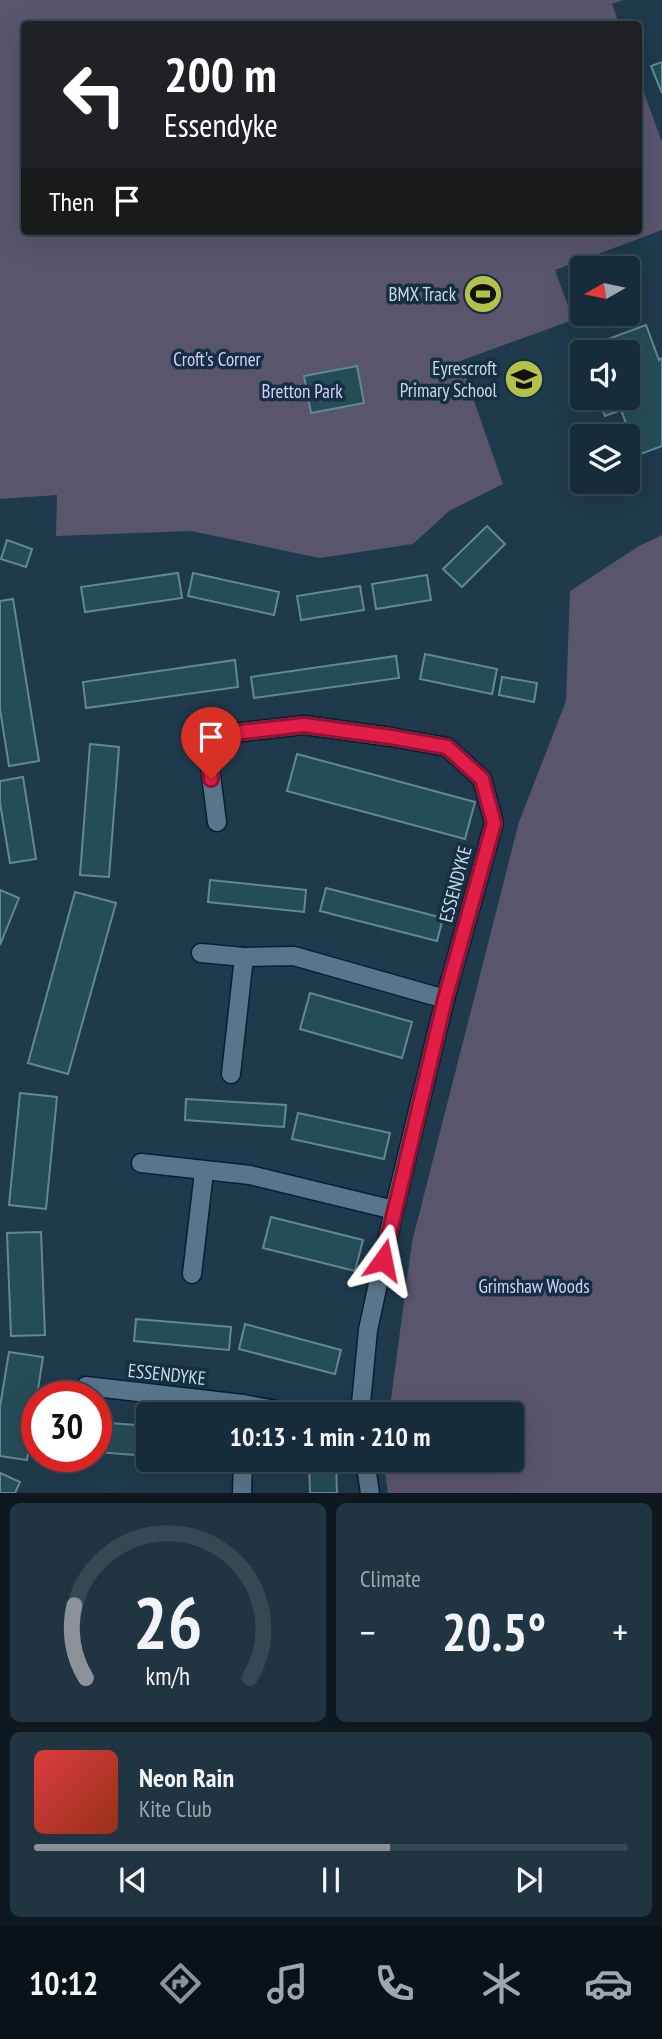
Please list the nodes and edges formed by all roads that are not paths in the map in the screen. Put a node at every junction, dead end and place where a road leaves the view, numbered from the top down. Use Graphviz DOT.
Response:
graph roads {
  1 [pos="216,822"];
  2 [pos="201,953"];
  3 [pos="244,957"];
  4 [pos="445,999"];
  5 [pos="231,1074"];
  6 [pos="141,1163"];
  7 [pos="204,1172"];
  8 [pos="394,1210"];
  9 [pos="192,1274"];
  10 [pos="112,1390"];
  11 [pos="195,1402"];
  12 [pos="361,1402"];
  13 [pos="243,1472"];
  14 [pos="367,1472"];
  15 [pos="242,1493"];
  16 [pos="370,1493"];
  1 -- 4 [label="street, ESSENDYKE"];
  2 -- 3 [label="street"];
  3 -- 4 [label="street"];
  3 -- 5 [label="street"];
  4 -- 8 [label="street, ESSENDYKE"];
  6 -- 7 [label="street"];
  7 -- 8 [label="street"];
  7 -- 9 [label="street"];
  8 -- 12 [label="street, ESSENDYKE"];
  10 -- 11 [label="street, ESSENDYKE"];
  13 -- 15 [label="street"];
  14 -- 16 [label="street"];
}
